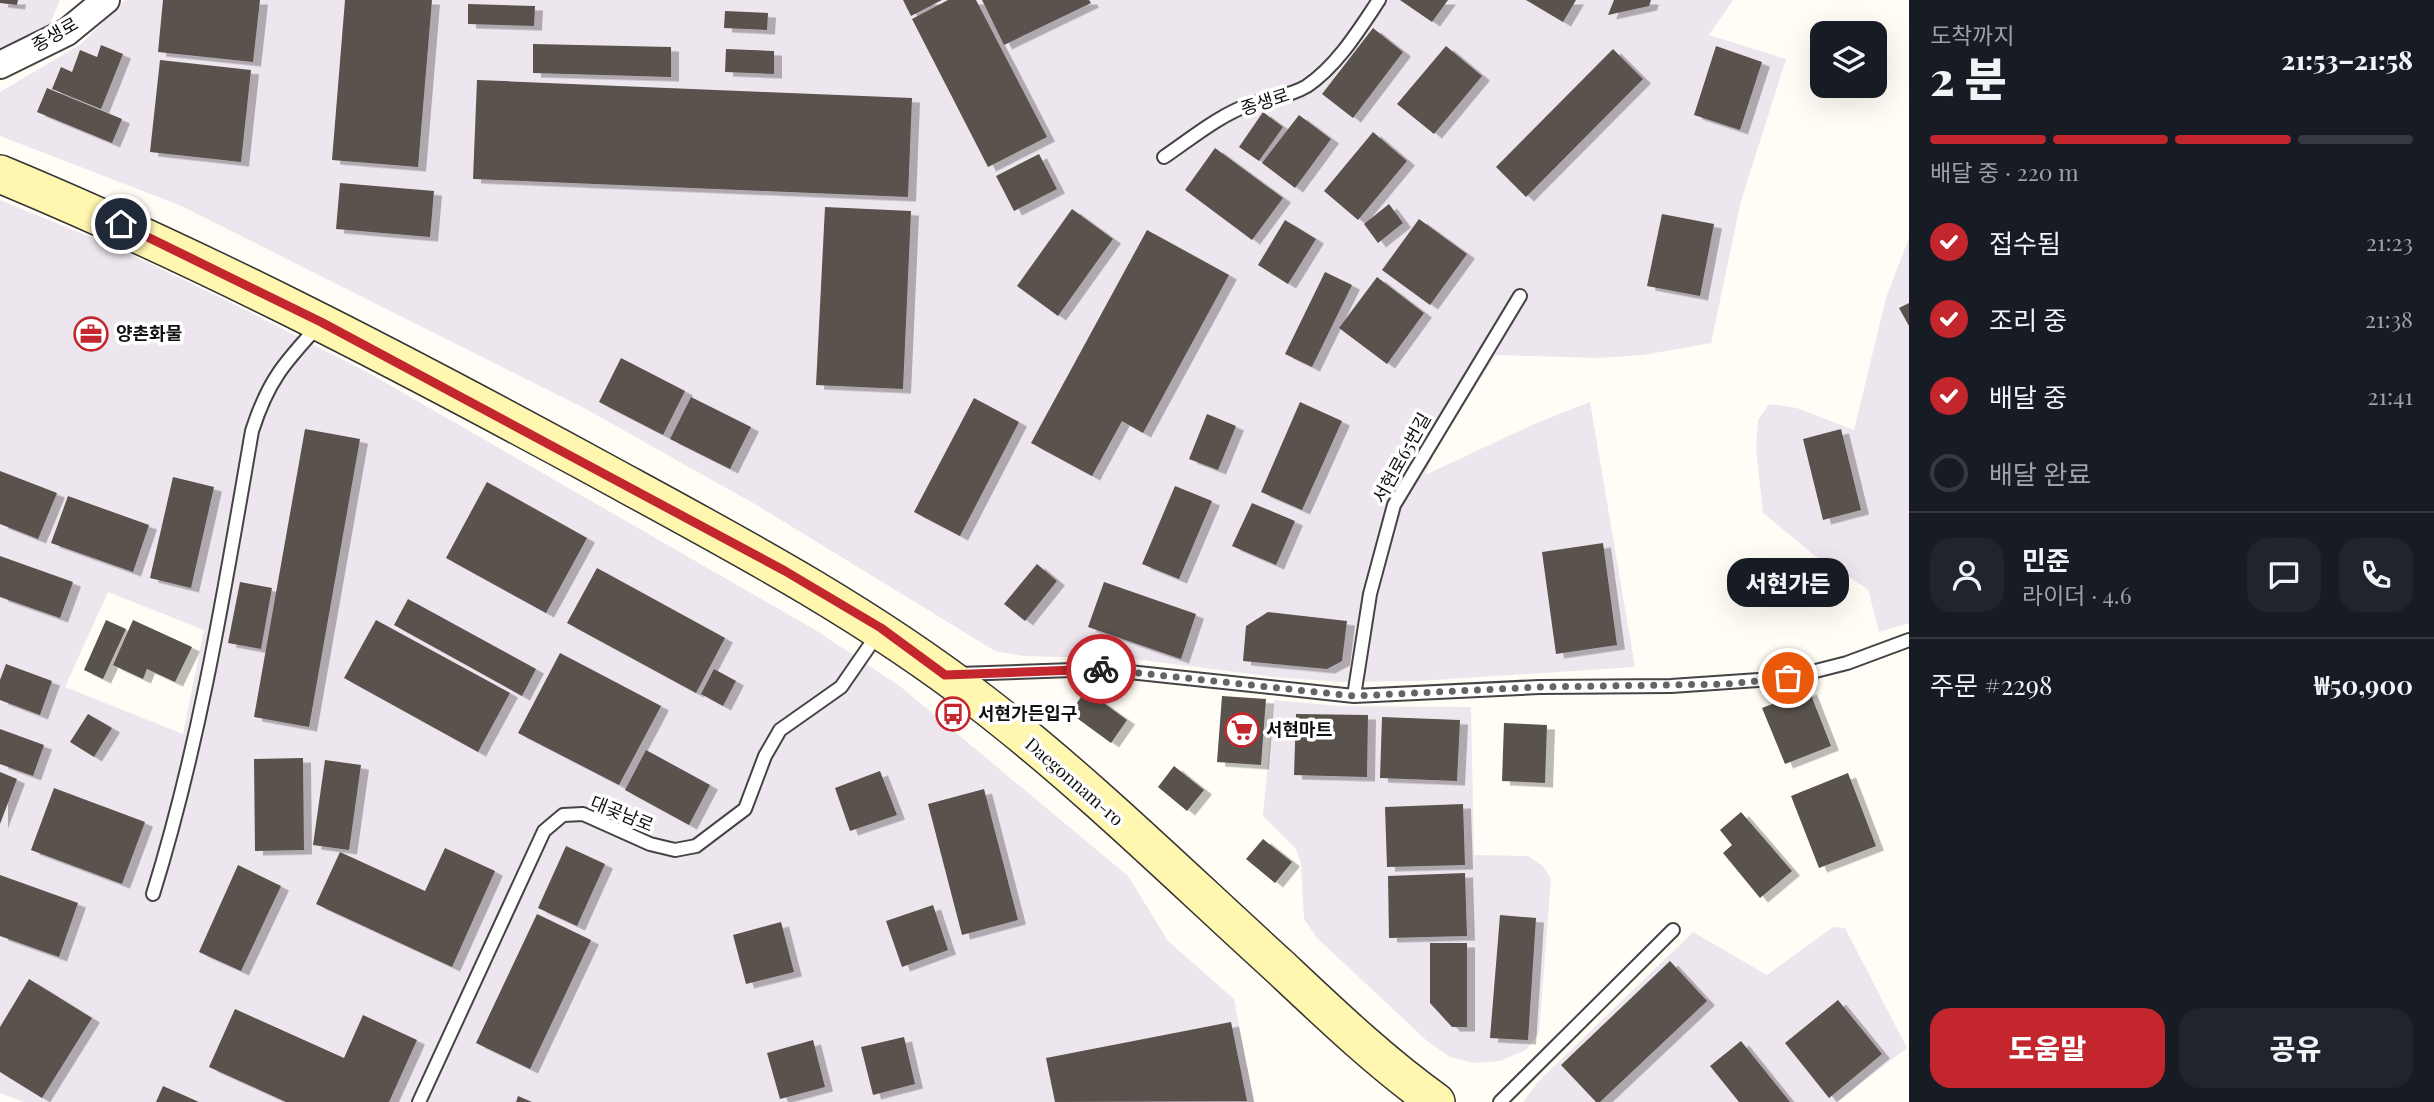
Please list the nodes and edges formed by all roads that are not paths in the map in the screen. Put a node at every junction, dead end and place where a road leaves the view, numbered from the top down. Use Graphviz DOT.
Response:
graph roads {
  1 [pos="106,0"];
  2 [pos="1379,0"];
  3 [pos="0,65"];
  4 [pos="1164,157"];
  5 [pos="0,174"];
  6 [pos="1520,296"];
  7 [pos="321,322"];
  8 [pos="881,628"];
  9 [pos="1909,640"];
  10 [pos="945,675"];
  11 [pos="1354,696"];
  12 [pos="153,894"];
  13 [pos="1673,930"];
  14 [pos="419,1102"];
  15 [pos="1436,1102"];
  16 [pos="1500,1102"];
  1 -- 3 [label="street, 종생로"];
  2 -- 4 [label="lane, 종생로"];
  5 -- 7 [label="street, Daegonnam-ro"];
  6 -- 11 [label="lane, 서현로65번길"];
  7 -- 8 [label="street, Daegonnam-ro"];
  7 -- 12 [label="lane"];
  8 -- 10 [label="street, Daegonnam-ro"];
  8 -- 14 [label="lane, 대곶남로"];
  9 -- 11 [label="lane"];
  10 -- 11 [label="lane"];
  10 -- 15 [label="street, Daegonnam-ro"];
  13 -- 16 [label="lane"];
}
